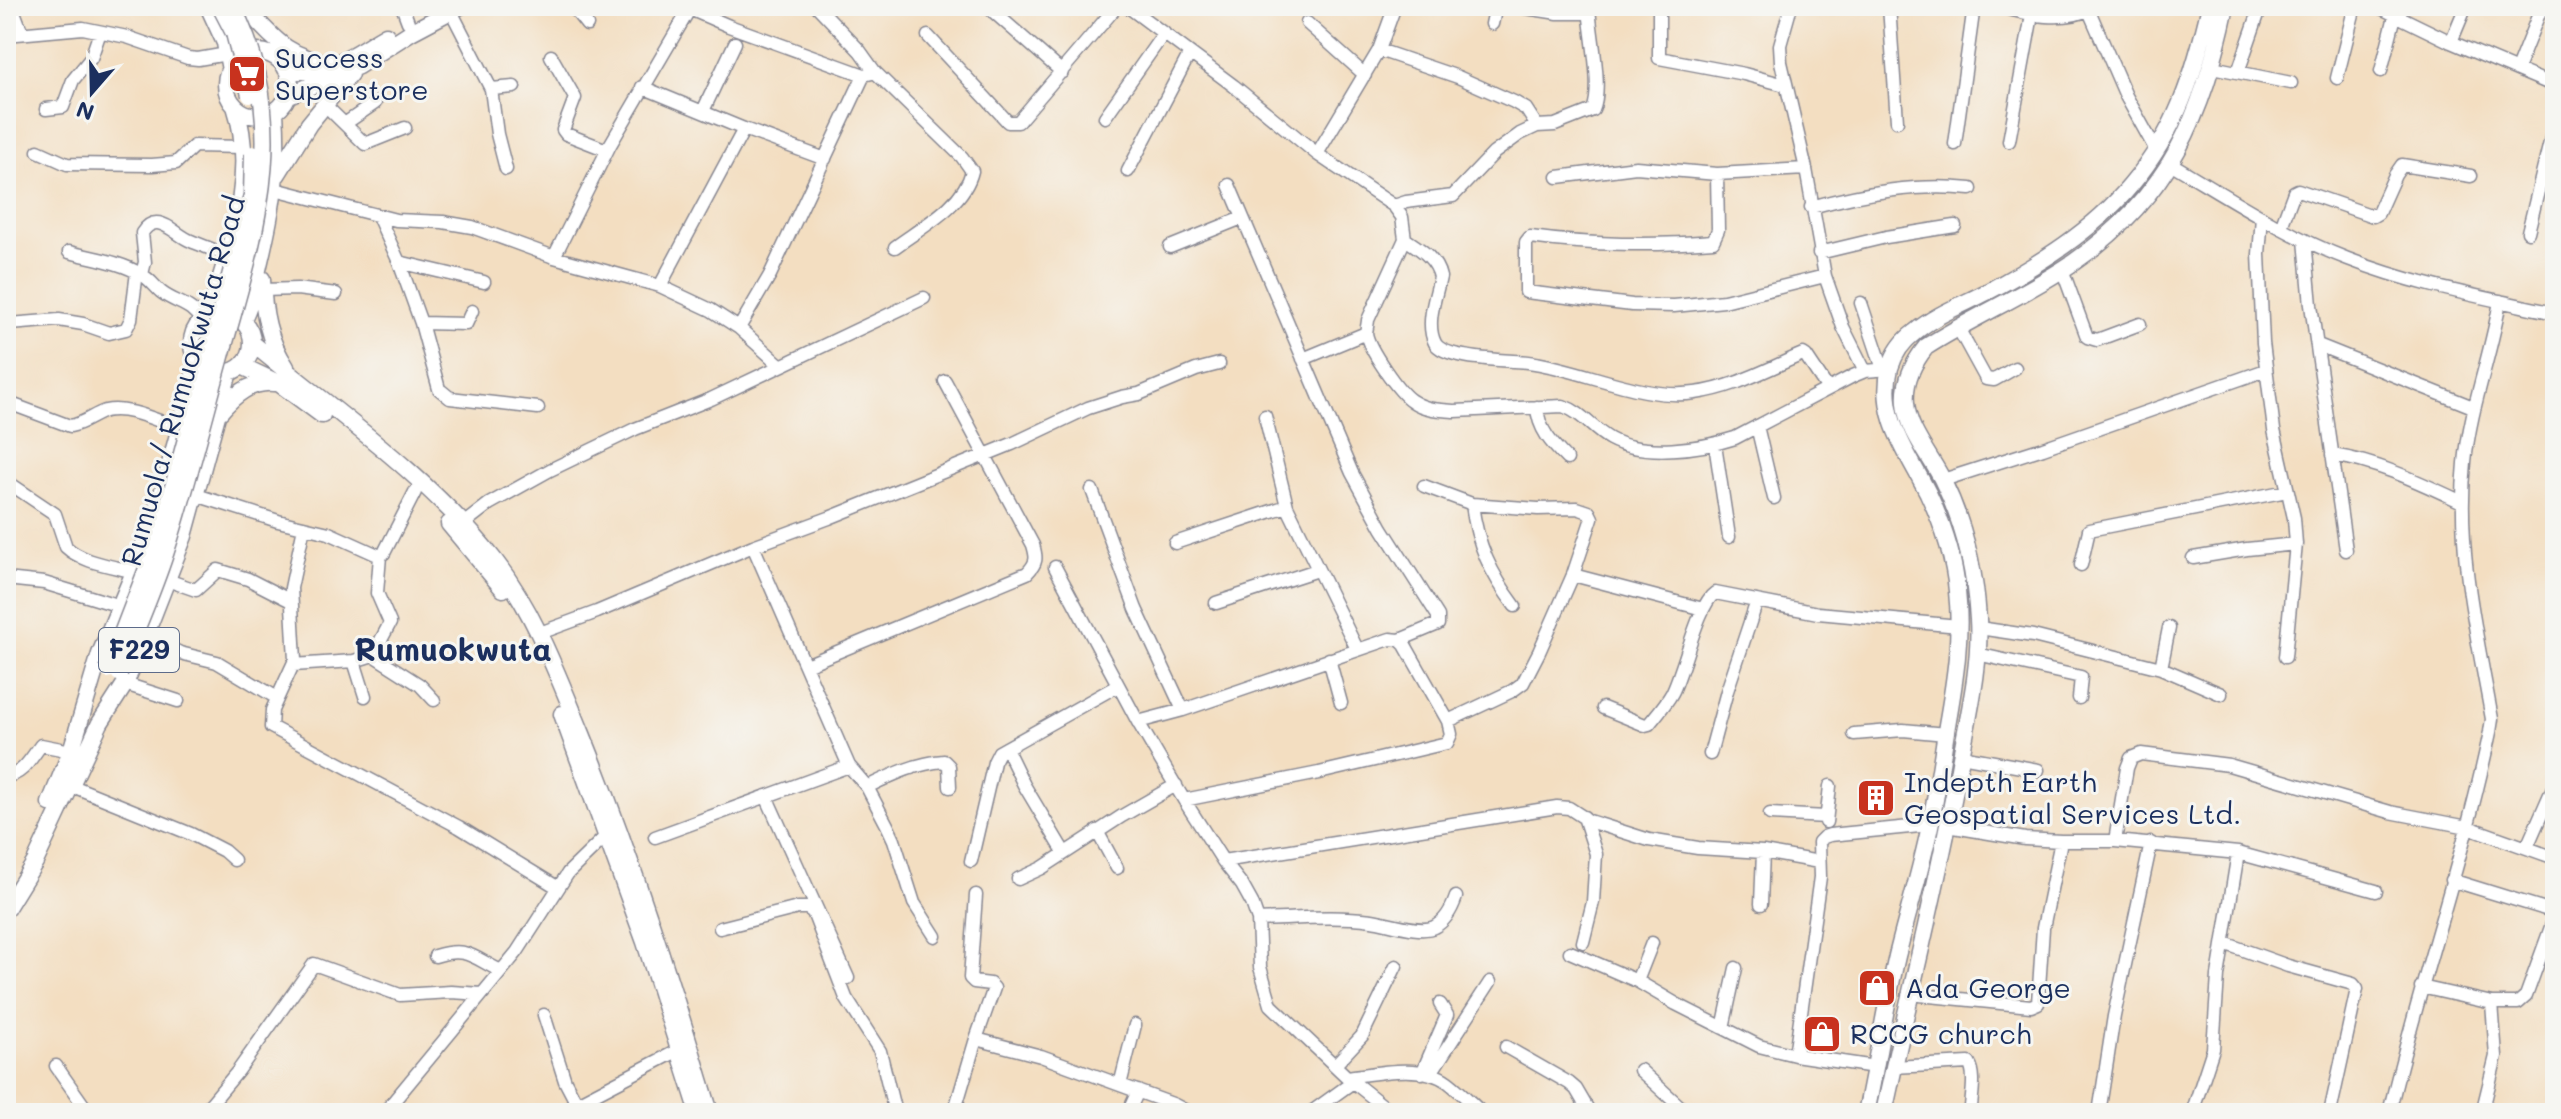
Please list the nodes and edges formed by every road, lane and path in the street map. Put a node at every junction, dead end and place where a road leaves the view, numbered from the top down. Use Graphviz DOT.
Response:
graph roads {
  1 [pos="12,6"];
  2 [pos="208,6"];
  3 [pos="220,6"];
  4 [pos="572,6"];
  5 [pos="817,6"];
  6 [pos="987,6"];
  7 [pos="1117,6"];
  8 [pos="1395,6"];
  9 [pos="1496,6"];
  10 [pos="1659,6"];
  11 [pos="1791,6"];
  12 [pos="1889,6"];
  13 [pos="1974,6"];
  14 [pos="1998,6"];
  15 [pos="2210,6"];
  16 [pos="2226,6"];
  17 [pos="2261,6"];
  18 [pos="2355,6"];
  19 [pos="2377,6"];
  20 [pos="2466,6"];
  21 [pos="2542,6"];
  22 [pos="242,7"];
  23 [pos="2090,7"];
  24 [pos="451,8"];
  25 [pos="686,8"];
  26 [pos="1131,8"];
  27 [pos="1526,8"];
  28 [pos="1589,10"];
  29 [pos="405,14"];
  30 [pos="2032,15"];
  31 [pos="2395,16"];
  32 [pos="1307,23"];
  33 [pos="1492,24"];
  34 [pos="587,25"];
  35 [pos="100,32"];
  36 [pos="22,33"];
  37 [pos="1164,33"];
  38 [pos="6,35"];
  39 [pos="928,36"];
  40 [pos="2451,42"];
  41 [pos="735,43"];
  42 [pos="1379,50"];
  43 [pos="261,52"];
  44 [pos="1190,53"];
  45 [pos="551,56"];
  46 [pos="228,62"];
  47 [pos="334,65"];
  48 [pos="358,66"];
  49 [pos="2212,67"];
  50 [pos="286,69"];
  51 [pos="2517,69"];
  52 [pos="2381,71"];
  53 [pos="1062,72"];
  54 [pos="2238,72"];
  55 [pos="869,74"];
  56 [pos="1365,75"];
  57 [pos="2337,78"];
  58 [pos="2291,83"];
  59 [pos="1785,85"];
  60 [pos="2555,86"];
  61 [pos="514,87"];
  62 [pos="642,87"];
  63 [pos="491,89"];
  64 [pos="289,95"];
  65 [pos="375,103"];
  66 [pos="324,104"];
  67 [pos="235,106"];
  68 [pos="46,109"];
  69 [pos="703,111"];
  70 [pos="275,112"];
  71 [pos="1105,117"];
  72 [pos="1897,121"];
  73 [pos="2555,122"];
  74 [pos="346,123"];
  75 [pos="1537,126"];
  76 [pos="405,128"];
  77 [pos="744,129"];
  78 [pos="2009,141"];
  79 [pos="1955,144"];
  80 [pos="243,147"];
  81 [pos="607,150"];
  82 [pos="38,151"];
  83 [pos="1317,154"];
  84 [pos="2164,157"];
  85 [pos="825,159"];
  86 [pos="506,169"];
  87 [pos="1806,169"];
  88 [pos="1128,171"];
  89 [pos="1717,174"];
  90 [pos="2471,176"];
  91 [pos="1558,177"];
  92 [pos="276,183"];
  93 [pos="1229,185"];
  94 [pos="1971,189"];
  95 [pos="1394,206"];
  96 [pos="1811,207"];
  97 [pos="378,216"];
  98 [pos="2262,217"];
  99 [pos="1242,218"];
  100 [pos="1955,226"];
  101 [pos="2281,227"];
  102 [pos="2528,232"];
  103 [pos="1405,239"];
  104 [pos="2305,240"];
  105 [pos="895,247"];
  106 [pos="1170,247"];
  107 [pos="69,252"];
  108 [pos="262,252"];
  109 [pos="1819,253"];
  110 [pos="227,256"];
  111 [pos="554,257"];
  112 [pos="399,262"];
  113 [pos="2062,269"];
  114 [pos="140,273"];
  115 [pos="1825,276"];
  116 [pos="484,282"];
  117 [pos="660,286"];
  118 [pos="135,289"];
  119 [pos="262,290"];
  120 [pos="161,292"];
  121 [pos="336,294"];
  122 [pos="924,298"];
  123 [pos="2500,301"];
  124 [pos="1861,303"];
  125 [pos="472,311"];
  126 [pos="2555,313"];
  127 [pos="205,318"];
  128 [pos="242,321"];
  129 [pos="421,323"];
  130 [pos="10,324"];
  131 [pos="2140,324"];
  132 [pos="739,328"];
  133 [pos="1958,328"];
  134 [pos="1366,333"];
  135 [pos="252,343"];
  136 [pos="2318,345"];
  137 [pos="1303,359"];
  138 [pos="198,361"];
  139 [pos="1219,364"];
  140 [pos="780,365"];
  141 [pos="2015,368"];
  142 [pos="235,369"];
  143 [pos="1887,369"];
  144 [pos="2266,370"];
  145 [pos="1865,371"];
  146 [pos="287,381"];
  147 [pos="945,381"];
  148 [pos="1828,389"];
  149 [pos="6,402"];
  150 [pos="1537,407"];
  151 [pos="2473,407"];
  152 [pos="538,408"];
  153 [pos="1265,416"];
  154 [pos="215,418"];
  155 [pos="1757,426"];
  156 [pos="179,428"];
  157 [pos="1715,444"];
  158 [pos="985,453"];
  159 [pos="2332,455"];
  160 [pos="1567,459"];
  161 [pos="1943,480"];
  162 [pos="6,481"];
  163 [pos="1424,486"];
  164 [pos="1092,490"];
  165 [pos="2287,491"];
  166 [pos="415,492"];
  167 [pos="196,495"];
  168 [pos="1774,498"];
  169 [pos="2462,502"];
  170 [pos="1472,504"];
  171 [pos="1287,506"];
  172 [pos="304,527"];
  173 [pos="459,527"];
  174 [pos="1729,537"];
  175 [pos="1175,543"];
  176 [pos="2296,544"];
  177 [pos="753,546"];
  178 [pos="2346,550"];
  179 [pos="380,556"];
  180 [pos="2193,558"];
  181 [pos="2081,565"];
  182 [pos="1055,567"];
  183 [pos="1317,570"];
  184 [pos="134,572"];
  185 [pos="1573,575"];
  186 [pos="6,579"];
  187 [pos="167,580"];
  188 [pos="291,601"];
  189 [pos="1757,601"];
  190 [pos="1216,603"];
  191 [pos="120,606"];
  192 [pos="1515,606"];
  193 [pos="1703,609"];
  194 [pos="1959,626"];
  195 [pos="1979,628"];
  196 [pos="2169,628"];
  197 [pos="540,633"];
  198 [pos="145,636"];
  199 [pos="1400,640"];
  200 [pos="1357,649"];
  201 [pos="1977,654"];
  202 [pos="373,655"];
  203 [pos="2285,657"];
  204 [pos="1329,659"];
  205 [pos="354,661"];
  206 [pos="293,665"];
  207 [pos="806,665"];
  208 [pos="2161,668"];
  209 [pos="117,676"];
  210 [pos="1117,686"];
  211 [pos="2221,694"];
  212 [pos="365,696"];
  213 [pos="277,698"];
  214 [pos="2079,698"];
  215 [pos="434,700"];
  216 [pos="178,701"];
  217 [pos="1341,703"];
  218 [pos="1603,708"];
  219 [pos="1183,710"];
  220 [pos="83,714"];
  221 [pos="1448,721"];
  222 [pos="1138,722"];
  223 [pos="1854,734"];
  224 [pos="1946,734"];
  225 [pos="1006,748"];
  226 [pos="71,751"];
  227 [pos="1710,754"];
  228 [pos="1961,756"];
  229 [pos="849,766"];
  230 [pos="2038,770"];
  231 [pos="6,776"];
  232 [pos="2555,783"];
  233 [pos="70,785"];
  234 [pos="1176,785"];
  235 [pos="1830,786"];
  236 [pos="867,787"];
  237 [pos="950,787"];
  238 [pos="766,796"];
  239 [pos="1184,800"];
  240 [pos="1770,814"];
  241 [pos="1584,817"];
  242 [pos="1826,817"];
  243 [pos="1930,825"];
  244 [pos="1948,826"];
  245 [pos="2468,827"];
  246 [pos="1097,831"];
  247 [pos="605,837"];
  248 [pos="655,837"];
  249 [pos="1824,837"];
  250 [pos="2061,841"];
  251 [pos="2115,841"];
  252 [pos="2151,843"];
  253 [pos="2527,847"];
  254 [pos="1064,852"];
  255 [pos="1763,852"];
  256 [pos="2238,853"];
  257 [pos="2555,858"];
  258 [pos="234,860"];
  259 [pos="971,861"];
  260 [pos="1223,861"];
  261 [pos="1819,862"];
  262 [pos="1117,868"];
  263 [pos="1018,879"];
  264 [pos="2451,880"];
  265 [pos="557,887"];
  266 [pos="6,891"];
  267 [pos="2376,891"];
  268 [pos="976,895"];
  269 [pos="1456,897"];
  270 [pos="1761,904"];
  271 [pos="6,909"];
  272 [pos="2555,914"];
  273 [pos="1258,920"];
  274 [pos="720,928"];
  275 [pos="935,936"];
  276 [pos="1583,942"];
  277 [pos="1652,943"];
  278 [pos="2224,943"];
  279 [pos="1570,952"];
  280 [pos="435,956"];
  281 [pos="1396,966"];
  282 [pos="1736,968"];
  283 [pos="501,971"];
  284 [pos="848,978"];
  285 [pos="1637,981"];
  286 [pos="1490,982"];
  287 [pos="2421,987"];
  288 [pos="482,994"];
  289 [pos="1909,994"];
  290 [pos="2492,1003"];
  291 [pos="1440,1004"];
  292 [pos="544,1015"];
  293 [pos="1135,1025"];
  294 [pos="1723,1028"];
  295 [pos="976,1039"];
  296 [pos="1506,1047"];
  297 [pos="679,1050"];
  298 [pos="1795,1055"];
  299 [pos="1335,1065"];
  300 [pos="56,1066"];
  301 [pos="1875,1067"];
  302 [pos="1893,1067"];
  303 [pos="1640,1070"];
  304 [pos="1426,1073"];
  305 [pos="1350,1079"];
  306 [pos="1120,1085"];
  307 [pos="1138,1091"];
  308 [pos="576,1102"];
  309 [pos="1971,1107"];
  310 [pos="89,1113"];
  311 [pos="203,1113"];
  312 [pos="384,1113"];
  313 [pos="558,1113"];
  314 [pos="699,1113"];
  315 [pos="710,1113"];
  316 [pos="895,1113"];
  317 [pos="954,1113"];
  318 [pos="1128,1113"];
  319 [pos="1190,1113"];
  320 [pos="1310,1113"];
  321 [pos="1392,1113"];
  322 [pos="1482,1113"];
  323 [pos="1590,1113"];
  324 [pos="1687,1113"];
  325 [pos="1866,1113"];
  326 [pos="1884,1113"];
  327 [pos="2099,1113"];
  328 [pos="2192,1113"];
  329 [pos="2330,1113"];
  330 [pos="2389,1113"];
  331 [pos="2482,1113"];
  1 -- 36 [label="street"];
  2 -- 46 [label="main road"];
  3 -- 209 [label="main road, Rumuola/ Rumuokwuta Road, bridge"];
  4 -- 34 [label="street"];
  5 -- 55 [label="street"];
  6 -- 53 [label="street"];
  7 -- 53 [label="street"];
  8 -- 42 [label="street"];
  9 -- 33 [label="street"];
  10 -- 59 [label="street"];
  11 -- 59 [label="street"];
  12 -- 72 [label="street"];
  13 -- 79 [label="street"];
  14 -- 30 [label="street"];
  15 -- 84 [label="main road"];
  16 -- 49 [label="main road"];
  17 -- 54 [label="street"];
  18 -- 57 [label="street"];
  19 -- 31 [label="street"];
  20 -- 40 [label="street"];
  21 -- 51 [label="street"];
  22 -- 43 [label="main road"];
  22 -- 47 [label="main road"];
  22 -- 209 [label="main road, Rumuola/ Rumuokwuta Road, bridge"];
  23 -- 30 [label="street"];
  23 -- 84 [label="street"];
  24 -- 29 [label="main road"];
  24 -- 48 [label="main road"];
  24 -- 63 [label="street"];
  25 -- 55 [label="street"];
  25 -- 62 [label="street"];
  26 -- 37 [label="street"];
  27 -- 28 [label="street"];
  28 -- 75 [label="street"];
  29 -- 47 [label="main road"];
  30 -- 78 [label="street"];
  31 -- 40 [label="street"];
  31 -- 52 [label="street"];
  32 -- 56 [label="street"];
  35 -- 36 [label="street"];
  35 -- 46 [label="street"];
  35 -- 68 [label="street"];
  36 -- 38 [label="street"];
  37 -- 44 [label="street"];
  37 -- 71 [label="street"];
  39 -- 53 [label="street"];
  40 -- 51 [label="street"];
  41 -- 69 [label="street"];
  42 -- 56 [label="street"];
  42 -- 75 [label="street"];
  43 -- 46 [label="main road"];
  43 -- 50 [label="main road"];
  44 -- 83 [label="street"];
  44 -- 88 [label="street"];
  45 -- 81 [label="street"];
  46 -- 67 [label="main road"];
  47 -- 50 [label="main road"];
  48 -- 64 [label="main road"];
  48 -- 66 [label="main road"];
  49 -- 54 [label="street"];
  49 -- 84 [label="main road"];
  50 -- 64 [label="main road"];
  51 -- 60 [label="street"];
  54 -- 58 [label="street"];
  55 -- 85 [label="street"];
  55 -- 105 [label="street"];
  56 -- 83 [label="street"];
  59 -- 87 [label="street"];
  61 -- 63 [label="street"];
  62 -- 69 [label="street"];
  62 -- 81 [label="street"];
  63 -- 86 [label="street"];
  64 -- 70 [label="main road"];
  65 -- 74 [label="street"];
  66 -- 74 [label="street"];
  66 -- 92 [label="main road"];
  67 -- 70 [label="main road"];
  67 -- 80 [label="main road"];
  69 -- 77 [label="street"];
  70 -- 92 [label="main road"];
  73 -- 102 [label="street"];
  74 -- 76 [label="street"];
  75 -- 95 [label="street"];
  77 -- 85 [label="street"];
  77 -- 117 [label="street"];
  80 -- 82 [label="street"];
  80 -- 110 [label="main road"];
  81 -- 111 [label="street"];
  83 -- 95 [label="street"];
  84 -- 98 [label="street"];
  84 -- 113 [label="main road"];
  84 -- 143 [label="main road"];
  85 -- 132 [label="street"];
  87 -- 89 [label="street"];
  87 -- 96 [label="street"];
  89 -- 91 [label="street"];
  89 -- 115 [label="street"];
  90 -- 101 [label="street"];
  92 -- 97 [label="street"];
  92 -- 108 [label="main road"];
  93 -- 99 [label="street"];
  94 -- 96 [label="street"];
  95 -- 103 [label="street"];
  96 -- 109 [label="street"];
  97 -- 111 [label="street"];
  97 -- 112 [label="street"];
  98 -- 101 [label="street"];
  98 -- 144 [label="street"];
  99 -- 106 [label="street"];
  99 -- 137 [label="street"];
  100 -- 109 [label="street"];
  101 -- 104 [label="street"];
  103 -- 134 [label="street"];
  103 -- 148 [label="street"];
  104 -- 123 [label="street"];
  104 -- 136 [label="street"];
  107 -- 114 [label="street"];
  108 -- 119 [label="main road"];
  108 -- 128 [label="main road"];
  109 -- 115 [label="street"];
  110 -- 114 [label="street"];
  110 -- 127 [label="main road"];
  111 -- 117 [label="street"];
  112 -- 116 [label="street"];
  112 -- 129 [label="street"];
  113 -- 131 [label="street"];
  113 -- 133 [label="main road"];
  114 -- 118 [label="street"];
  114 -- 120 [label="street"];
  115 -- 145 [label="street"];
  117 -- 132 [label="street"];
  118 -- 120 [label="street"];
  118 -- 130 [label="street"];
  119 -- 121 [label="street"];
  119 -- 146 [label="main road"];
  120 -- 127 [label="street"];
  122 -- 140 [label="street"];
  123 -- 126 [label="street"];
  123 -- 151 [label="street"];
  124 -- 143 [label="street"];
  125 -- 129 [label="street"];
  127 -- 128 [label="main road"];
  127 -- 138 [label="main road"];
  128 -- 135 [label="main road"];
  129 -- 152 [label="street"];
  132 -- 140 [label="street"];
  133 -- 141 [label="street"];
  133 -- 161 [label="main road"];
  134 -- 137 [label="street"];
  134 -- 150 [label="street"];
  135 -- 142 [label="main road"];
  135 -- 146 [label="main road"];
  136 -- 151 [label="street"];
  136 -- 159 [label="street"];
  137 -- 199 [label="street"];
  138 -- 142 [label="main road"];
  138 -- 156 [label="main road, F229"];
  139 -- 158 [label="street"];
  140 -- 173 [label="street"];
  142 -- 146 [label="main road"];
  142 -- 154 [label="main road, F229"];
  143 -- 145 [label="street"];
  143 -- 194 [label="main road"];
  144 -- 161 [label="street"];
  144 -- 165 [label="street"];
  145 -- 148 [label="street"];
  146 -- 154 [label="main road"];
  146 -- 166 [label="main road"];
  146 -- 173 [label="main road"];
  147 -- 158 [label="street"];
  148 -- 155 [label="street"];
  149 -- 156 [label="street"];
  150 -- 157 [label="street"];
  150 -- 160 [label="street"];
  151 -- 169 [label="street"];
  153 -- 171 [label="street"];
  154 -- 167 [label="main road, F229"];
  155 -- 157 [label="street"];
  155 -- 168 [label="street"];
  156 -- 184 [label="main road, F229"];
  157 -- 174 [label="street"];
  158 -- 177 [label="street"];
  158 -- 207 [label="street"];
  159 -- 169 [label="street"];
  159 -- 178 [label="street"];
  161 -- 195 [label="main road"];
  162 -- 184 [label="street"];
  163 -- 170 [label="street"];
  164 -- 219 [label="street"];
  165 -- 176 [label="street"];
  165 -- 181 [label="street"];
  166 -- 173 [label="main road"];
  166 -- 179 [label="street"];
  167 -- 172 [label="street"];
  167 -- 187 [label="main road, F229"];
  169 -- 245 [label="street"];
  170 -- 185 [label="street"];
  170 -- 192 [label="street"];
  171 -- 175 [label="street"];
  171 -- 183 [label="street"];
  172 -- 179 [label="street"];
  172 -- 188 [label="street"];
  173 -- 197 [label="main road"];
  173 -- 247 [label="main road"];
  176 -- 180 [label="street"];
  176 -- 203 [label="street"];
  177 -- 197 [label="street"];
  177 -- 207 [label="street"];
  179 -- 202 [label="street"];
  182 -- 210 [label="street"];
  183 -- 190 [label="street"];
  183 -- 200 [label="street"];
  184 -- 191 [label="main road, F229"];
  185 -- 193 [label="street"];
  185 -- 221 [label="street"];
  186 -- 191 [label="street"];
  187 -- 188 [label="street"];
  187 -- 198 [label="main road, F229"];
  188 -- 206 [label="street"];
  189 -- 193 [label="street"];
  189 -- 194 [label="street"];
  189 -- 227 [label="street"];
  191 -- 220 [label="main road, F229"];
  193 -- 218 [label="street"];
  194 -- 224 [label="main road"];
  195 -- 201 [label="main road"];
  195 -- 208 [label="street"];
  196 -- 208 [label="street"];
  197 -- 315 [label="main road"];
  198 -- 209 [label="main road, F229"];
  198 -- 213 [label="street"];
  199 -- 200 [label="street"];
  199 -- 221 [label="street"];
  200 -- 204 [label="street"];
  201 -- 214 [label="street"];
  201 -- 228 [label="main road"];
  202 -- 205 [label="street"];
  202 -- 215 [label="street"];
  204 -- 217 [label="street"];
  204 -- 219 [label="street"];
  205 -- 206 [label="street"];
  205 -- 212 [label="street"];
  206 -- 213 [label="street"];
  207 -- 229 [label="street"];
  208 -- 211 [label="street"];
  209 -- 216 [label="street"];
  209 -- 220 [label="main road"];
  209 -- 233 [label="main road"];
  210 -- 222 [label="street"];
  210 -- 225 [label="street"];
  213 -- 265 [label="street"];
  219 -- 222 [label="street"];
  220 -- 226 [label="main road, F229"];
  221 -- 239 [label="street"];
  222 -- 234 [label="street"];
  223 -- 224 [label="street"];
  224 -- 243 [label="main road"];
  225 -- 254 [label="street"];
  225 -- 259 [label="street"];
  226 -- 231 [label="street"];
  226 -- 266 [label="main road, F229"];
  228 -- 230 [label="street"];
  228 -- 244 [label="main road"];
  229 -- 236 [label="street"];
  229 -- 238 [label="street"];
  232 -- 253 [label="street"];
  233 -- 258 [label="street"];
  233 -- 271 [label="main road"];
  234 -- 239 [label="street"];
  234 -- 246 [label="street"];
  235 -- 242 [label="street"];
  236 -- 237 [label="street"];
  236 -- 275 [label="street"];
  238 -- 248 [label="street"];
  238 -- 284 [label="street"];
  239 -- 260 [label="street"];
  240 -- 242 [label="street"];
  241 -- 255 [label="street"];
  241 -- 260 [label="street"];
  241 -- 276 [label="street"];
  242 -- 249 [label="street"];
  243 -- 249 [label="street"];
  243 -- 301 [label="main road"];
  244 -- 250 [label="street"];
  244 -- 289 [label="main road"];
  245 -- 251 [label="street"];
  245 -- 253 [label="street"];
  245 -- 264 [label="street"];
  246 -- 254 [label="street"];
  246 -- 262 [label="street"];
  247 -- 265 [label="street"];
  247 -- 297 [label="main road"];
  249 -- 261 [label="street"];
  250 -- 251 [label="street"];
  250 -- 289 [label="street"];
  251 -- 252 [label="street"];
  252 -- 256 [label="street"];
  252 -- 327 [label="street"];
  253 -- 257 [label="street"];
  254 -- 263 [label="street"];
  255 -- 261 [label="street"];
  255 -- 270 [label="street"];
  256 -- 267 [label="street"];
  256 -- 278 [label="street"];
  260 -- 273 [label="street"];
  261 -- 298 [label="street"];
  264 -- 272 [label="street"];
  264 -- 287 [label="street"];
  265 -- 283 [label="street"];
  268 -- 295 [label="street"];
  269 -- 273 [label="street"];
  272 -- 290 [label="street"];
  273 -- 299 [label="street"];
  274 -- 316 [label="street"];
  277 -- 285 [label="street"];
  278 -- 328 [label="street"];
  278 -- 329 [label="street"];
  279 -- 285 [label="street"];
  280 -- 283 [label="street"];
  281 -- 299 [label="street"];
  282 -- 294 [label="street"];
  283 -- 288 [label="street"];
  285 -- 294 [label="street"];
  286 -- 304 [label="street"];
  287 -- 290 [label="street"];
  287 -- 330 [label="street"];
  288 -- 311 [label="street"];
  288 -- 312 [label="street"];
  289 -- 302 [label="main road"];
  290 -- 331 [label="street"];
  291 -- 304 [label="street"];
  292 -- 308 [label="street"];
  293 -- 306 [label="street"];
  294 -- 298 [label="street"];
  295 -- 306 [label="street"];
  295 -- 317 [label="street"];
  296 -- 323 [label="street"];
  297 -- 308 [label="street"];
  297 -- 314 [label="main road"];
  298 -- 301 [label="street"];
  299 -- 305 [label="street"];
  300 -- 310 [label="street"];
  301 -- 325 [label="main road"];
  302 -- 309 [label="street"];
  302 -- 326 [label="main road"];
  303 -- 324 [label="street"];
  304 -- 305 [label="street"];
  304 -- 322 [label="street"];
  305 -- 320 [label="street"];
  305 -- 321 [label="street"];
  306 -- 307 [label="street"];
  307 -- 318 [label="street"];
  307 -- 319 [label="street"];
  308 -- 313 [label="street"];
}
